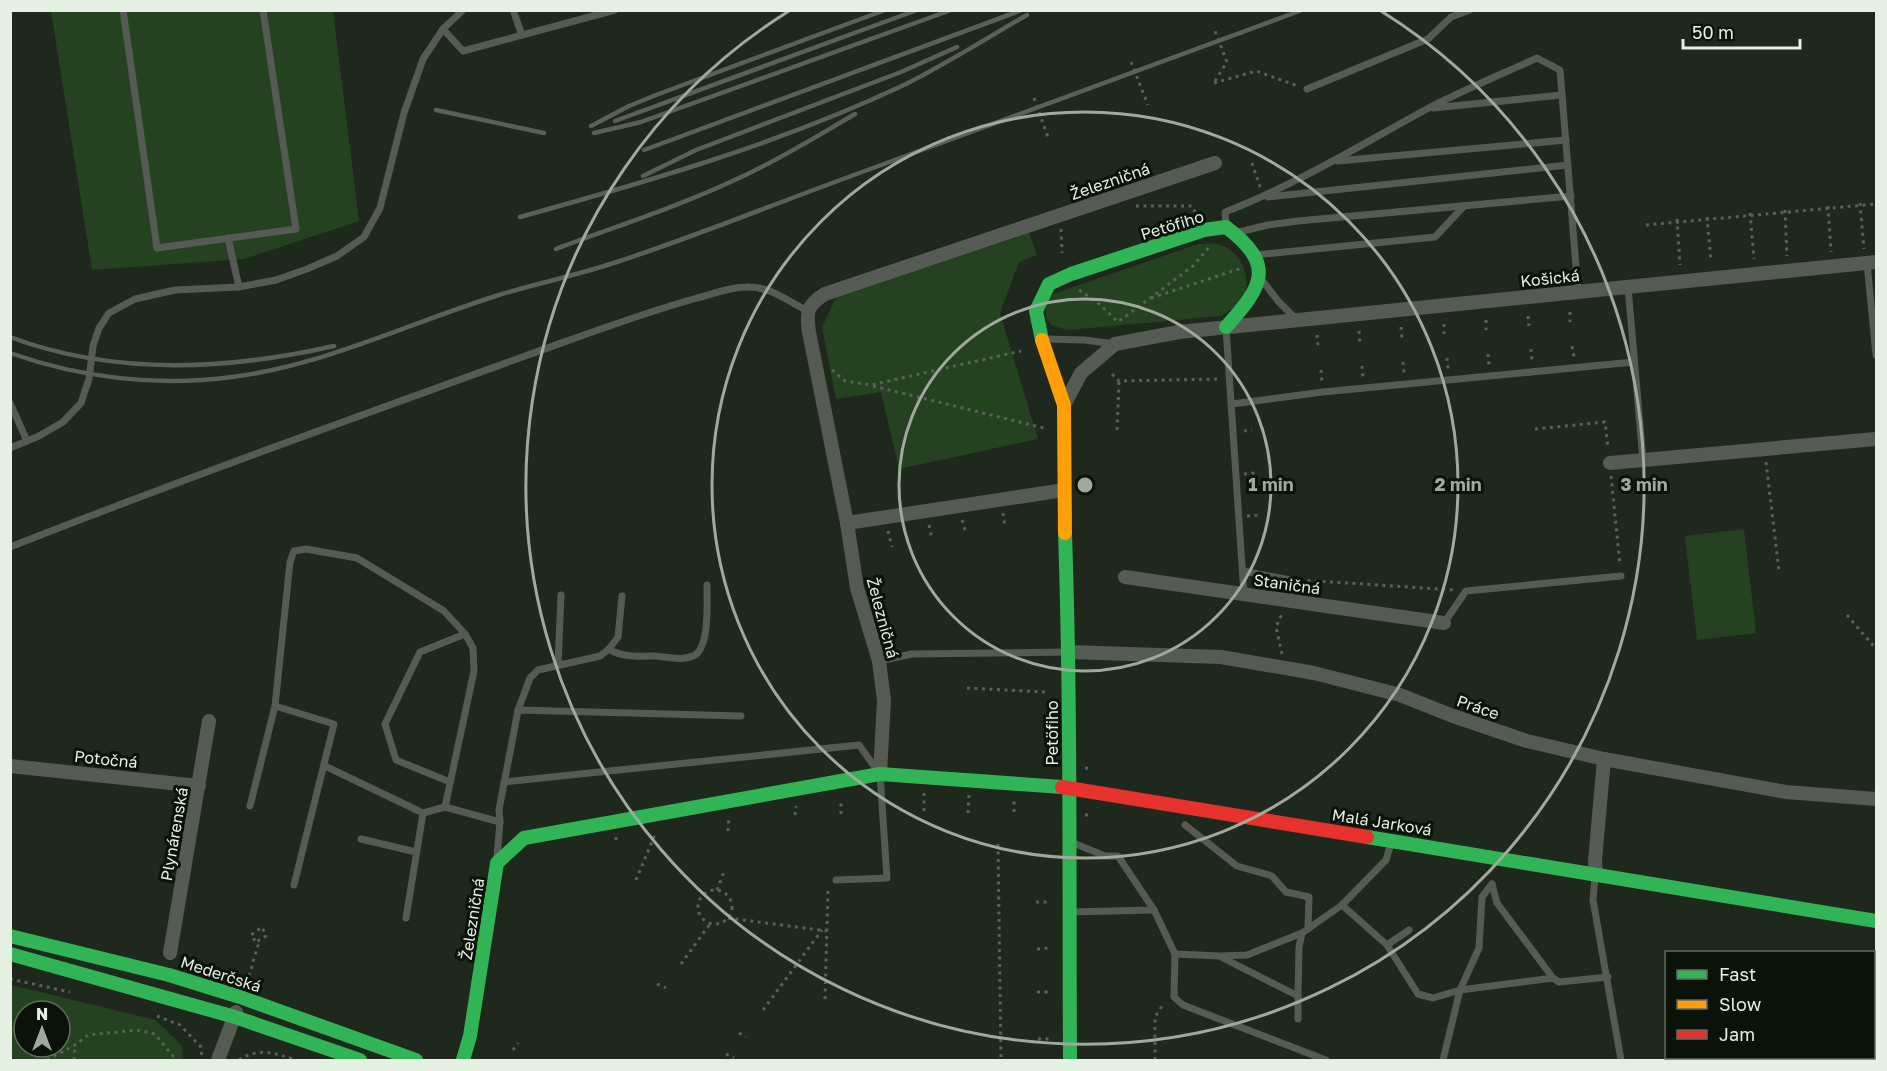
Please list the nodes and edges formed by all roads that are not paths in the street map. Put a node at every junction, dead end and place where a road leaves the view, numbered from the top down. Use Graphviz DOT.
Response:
graph roads {
  1 [pos="123,10"];
  2 [pos="263,10"];
  3 [pos="463,10"];
  4 [pos="513,10"];
  5 [pos="615,10"];
  6 [pos="1470,10"];
  7 [pos="443,28"];
  8 [pos="522,35"];
  9 [pos="1307,89"];
  10 [pos="1562,95"];
  11 [pos="1427,109"];
  12 [pos="1566,140"];
  13 [pos="1335,161"];
  14 [pos="1215,163"];
  15 [pos="1568,165"];
  16 [pos="1570,196"];
  17 [pos="1262,198"];
  18 [pos="1464,206"];
  19 [pos="1231,230"];
  20 [pos="228,238"];
  21 [pos="1254,255"];
  22 [pos="1872,263"];
  23 [pos="1260,278"];
  24 [pos="239,286"];
  25 [pos="1628,287"];
  26 [pos="1578,291"];
  27 [pos="808,311"];
  28 [pos="1298,321"];
  29 [pos="1226,327"];
  30 [pos="1042,339"];
  31 [pos="1114,344"];
  32 [pos="1876,355"];
  33 [pos="1635,362"];
  34 [pos="10,403"];
  35 [pos="1232,404"];
  36 [pos="1064,405"];
  37 [pos="1876,439"];
  38 [pos="27,441"];
  39 [pos="10,448"];
  40 [pos="1643,460"];
  41 [pos="1610,463"];
  42 [pos="1064,490"];
  43 [pos="847,523"];
  44 [pos="10,547"];
  45 [pos="1243,571"];
  46 [pos="1621,576"];
  47 [pos="1125,577"];
  48 [pos="707,585"];
  49 [pos="561,595"];
  50 [pos="1245,595"];
  51 [pos="622,596"];
  52 [pos="1288,600"];
  53 [pos="1444,623"];
  54 [pos="465,634"];
  55 [pos="609,650"];
  56 [pos="1069,652"];
  57 [pos="879,661"];
  58 [pos="558,665"];
  59 [pos="275,706"];
  60 [pos="518,710"];
  61 [pos="741,716"];
  62 [pos="209,721"];
  63 [pos="1604,759"];
  64 [pos="10,766"];
  65 [pos="325,766"];
  66 [pos="880,774"];
  67 [pos="450,782"];
  68 [pos="504,782"];
  69 [pos="199,786"];
  70 [pos="1068,787"];
  71 [pos="1876,800"];
  72 [pos="250,806"];
  73 [pos="445,807"];
  74 [pos="423,813"];
  75 [pos="500,822"];
  76 [pos="1185,825"];
  77 [pos="361,839"];
  78 [pos="1392,840"];
  79 [pos="1069,841"];
  80 [pos="416,852"];
  81 [pos="497,863"];
  82 [pos="1596,873"];
  83 [pos="836,879"];
  84 [pos="294,885"];
  85 [pos="1342,905"];
  86 [pos="1154,910"];
  87 [pos="1069,912"];
  88 [pos="406,918"];
  89 [pos="1876,921"];
  90 [pos="1409,930"];
  91 [pos="1305,931"];
  92 [pos="10,936"];
  93 [pos="1387,945"];
  94 [pos="170,953"];
  95 [pos="10,954"];
  96 [pos="1175,954"];
  97 [pos="1219,956"];
  98 [pos="1608,977"];
  99 [pos="1553,978"];
  100 [pos="1460,990"];
  101 [pos="1298,996"];
  102 [pos="240,997"];
  103 [pos="235,1017"];
  104 [pos="1298,1019"];
  105 [pos="218,1060"];
  106 [pos="360,1060"];
  107 [pos="416,1060"];
  108 [pos="463,1060"];
  109 [pos="1070,1060"];
  110 [pos="1326,1060"];
  111 [pos="1443,1060"];
  112 [pos="1621,1060"];
  1 -- 20 [label="lane"];
  2 -- 20 [label="lane"];
  3 -- 7 [label="lane"];
  4 -- 8 [label="lane"];
  5 -- 8 [label="lane"];
  6 -- 9 [label="lane"];
  7 -- 8 [label="lane"];
  7 -- 24 [label="lane"];
  10 -- 11 [label="lane"];
  10 -- 11 [label="lane"];
  10 -- 12 [label="lane"];
  11 -- 13 [label="lane"];
  12 -- 13 [label="lane"];
  12 -- 15 [label="lane"];
  13 -- 17 [label="lane"];
  14 -- 27 [label="street, Železničná"];
  15 -- 16 [label="lane"];
  15 -- 17 [label="lane"];
  16 -- 18 [label="lane"];
  16 -- 26 [label="lane"];
  17 -- 19 [label="lane"];
  18 -- 19 [label="lane"];
  18 -- 21 [label="lane"];
  19 -- 21 [label="street"];
  19 -- 30 [label="street, Petöfiho"];
  20 -- 24 [label="lane"];
  21 -- 23 [label="street"];
  22 -- 25 [label="street, Košická"];
  22 -- 32 [label="lane"];
  23 -- 28 [label="lane"];
  23 -- 29 [label="street"];
  24 -- 38 [label="lane"];
  25 -- 26 [label="street, Košická"];
  25 -- 33 [label="lane"];
  26 -- 28 [label="street, Košická"];
  27 -- 43 [label="street, Železničná"];
  27 -- 44 [label="lane"];
  28 -- 29 [label="street, Košická"];
  29 -- 31 [label="street"];
  29 -- 35 [label="lane"];
  30 -- 31 [label="lane"];
  30 -- 36 [label="street, Petöfiho"];
  31 -- 36 [label="street, Petöfiho"];
  33 -- 35 [label="lane"];
  33 -- 40 [label="lane"];
  34 -- 38 [label="lane"];
  35 -- 45 [label="lane"];
  36 -- 42 [label="street, Petöfiho"];
  37 -- 40 [label="street"];
  38 -- 39 [label="lane"];
  40 -- 41 [label="street"];
  42 -- 43 [label="street"];
  42 -- 56 [label="street, Petöfiho"];
  43 -- 57 [label="street, Železničná"];
  45 -- 50 [label="lane"];
  45 -- 52 [label="lane"];
  46 -- 53 [label="lane"];
  47 -- 50 [label="street, Staničná"];
  48 -- 55 [label="lane"];
  49 -- 58 [label="lane"];
  50 -- 52 [label="street, Staničná"];
  51 -- 55 [label="lane"];
  52 -- 53 [label="street, Staničná"];
  54 -- 59 [label="lane"];
  54 -- 67 [label="lane"];
  54 -- 67 [label="lane"];
  55 -- 58 [label="lane"];
  56 -- 57 [label="lane"];
  56 -- 63 [label="street, Práce"];
  56 -- 70 [label="street, Petöfiho"];
  57 -- 66 [label="street, Železničná"];
  58 -- 60 [label="lane"];
  59 -- 65 [label="lane"];
  59 -- 72 [label="lane"];
  60 -- 61 [label="lane"];
  60 -- 68 [label="lane"];
  62 -- 69 [label="street, Plynárenská"];
  63 -- 71 [label="street, Práce"];
  63 -- 82 [label="street"];
  64 -- 69 [label="street, Potočná"];
  65 -- 74 [label="lane"];
  65 -- 84 [label="lane"];
  66 -- 68 [label="lane"];
  66 -- 70 [label="street, Malá Jarková"];
  66 -- 81 [label="street, Železničná"];
  66 -- 83 [label="lane"];
  67 -- 73 [label="lane"];
  68 -- 75 [label="lane"];
  69 -- 94 [label="street, Plynárenská"];
  70 -- 78 [label="street, Malá Jarková"];
  70 -- 79 [label="street, Petöfiho"];
  73 -- 74 [label="lane"];
  73 -- 75 [label="lane"];
  74 -- 80 [label="lane"];
  75 -- 81 [label="lane"];
  76 -- 91 [label="lane"];
  77 -- 80 [label="lane"];
  78 -- 82 [label="street, Malá Jarková"];
  78 -- 85 [label="lane"];
  79 -- 86 [label="lane"];
  79 -- 87 [label="street, Petöfiho"];
  80 -- 88 [label="lane"];
  81 -- 108 [label="street, Železničná"];
  82 -- 89 [label="street, Malá Jarková"];
  82 -- 98 [label="lane"];
  85 -- 91 [label="lane"];
  85 -- 93 [label="lane"];
  86 -- 87 [label="lane"];
  86 -- 96 [label="lane"];
  87 -- 109 [label="street, Petöfiho"];
  90 -- 93 [label="lane"];
  91 -- 97 [label="lane"];
  91 -- 101 [label="lane"];
  92 -- 102 [label="street, Mederčská"];
  93 -- 100 [label="lane"];
  95 -- 103 [label="street"];
  96 -- 97 [label="lane"];
  96 -- 110 [label="lane"];
  97 -- 101 [label="lane"];
  98 -- 99 [label="lane"];
  98 -- 112 [label="lane"];
  99 -- 100 [label="lane"];
  99 -- 100 [label="lane"];
  100 -- 111 [label="lane"];
  101 -- 104 [label="lane"];
  102 -- 103 [label="street"];
  102 -- 107 [label="street, Mederčská"];
  103 -- 105 [label="street"];
  103 -- 106 [label="street"];
}
